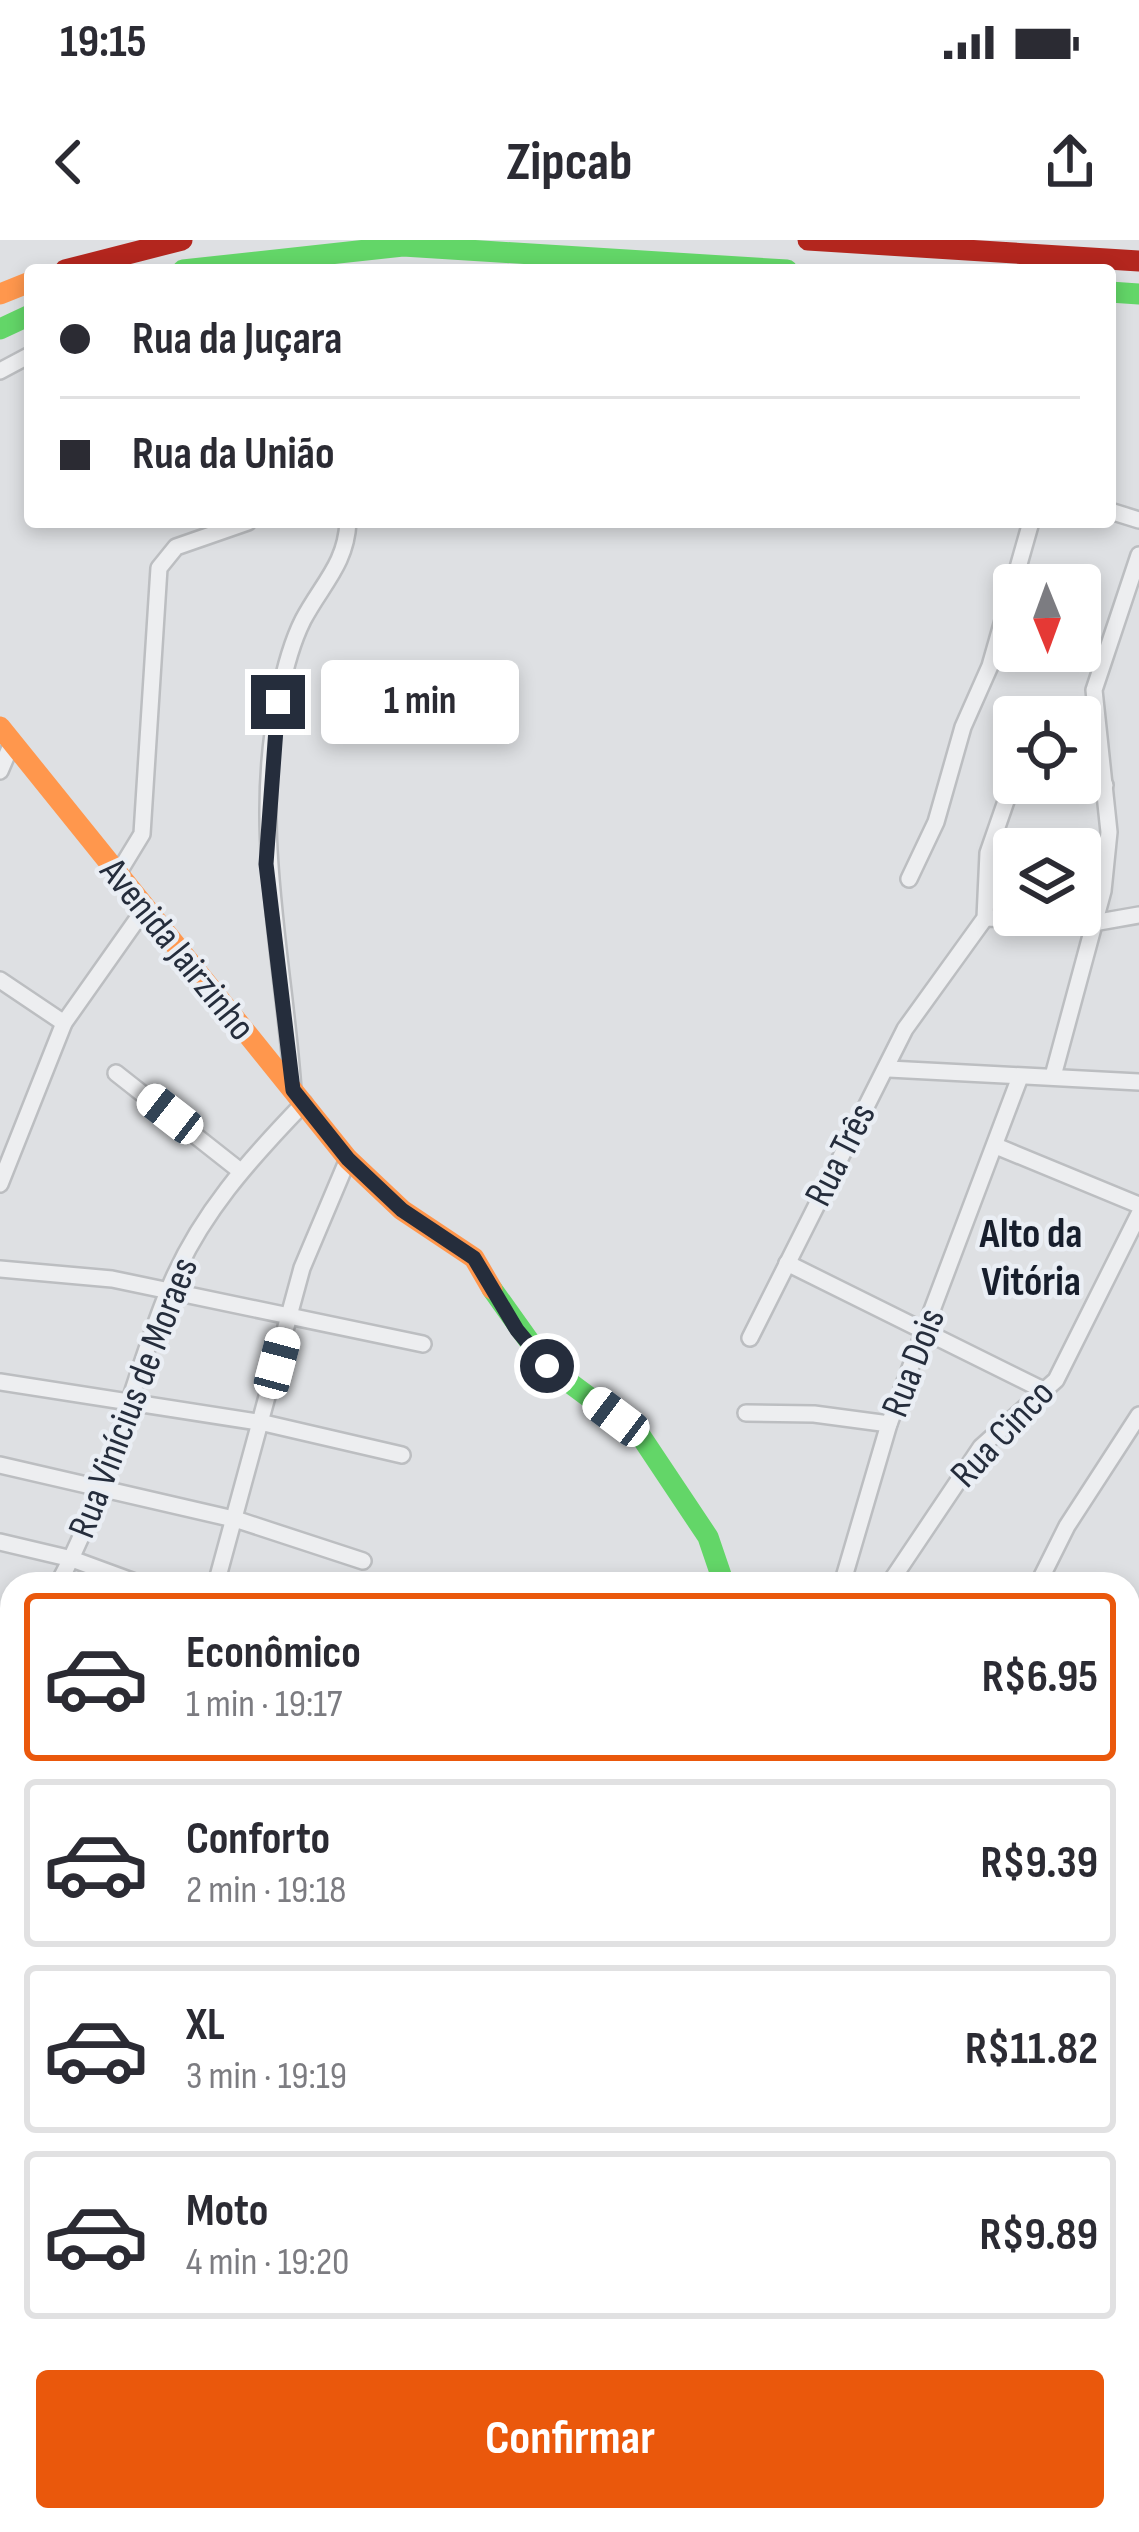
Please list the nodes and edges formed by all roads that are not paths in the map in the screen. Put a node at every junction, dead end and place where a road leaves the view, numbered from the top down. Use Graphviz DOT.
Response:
graph roads {
  1 [pos="182,240"];
  2 [pos="812,240"];
  3 [pos="940,248"];
  4 [pos="1139,261"];
  5 [pos="88,264"];
  6 [pos="238,264"];
  7 [pos="693,264"];
  8 [pos="771,264"];
  9 [pos="866,264"];
  10 [pos="231,528"];
  11 [pos="348,528"];
  12 [pos="1029,528"];
  13 [pos="1139,555"];
  14 [pos="6,735"];
  15 [pos="0,771"];
  16 [pos="1101,785"];
  17 [pos="1105,785"];
  18 [pos="1005,804"];
  19 [pos="117,875"];
  20 [pos="909,880"];
  21 [pos="1101,904"];
  22 [pos="142,911"];
  23 [pos="1139,915"];
  24 [pos="985,918"];
  25 [pos="993,918"];
  26 [pos="1101,922"];
  27 [pos="1094,936"];
  28 [pos="0,980"];
  29 [pos="64,1023"];
  30 [pos="889,1069"];
  31 [pos="116,1073"];
  32 [pos="1053,1076"];
  33 [pos="1020,1077"];
  34 [pos="1139,1082"];
  35 [pos="299,1096"];
  36 [pos="996,1146"];
  37 [pos="348,1159"];
  38 [pos="239,1170"];
  39 [pos="0,1184"];
  40 [pos="1139,1205"];
  41 [pos="1139,1214"];
  42 [pos="787,1263"];
  43 [pos="0,1269"];
  44 [pos="168,1290"];
  45 [pos="289,1320"];
  46 [pos="927,1330"];
  47 [pos="750,1338"];
  48 [pos="423,1344"];
  49 [pos="0,1382"];
  50 [pos="1041,1389"];
  51 [pos="131,1400"];
  52 [pos="746,1413"];
  53 [pos="1139,1415"];
  54 [pos="264,1423"];
  55 [pos="889,1424"];
  56 [pos="401,1455"];
  57 [pos="0,1465"];
  58 [pos="104,1487"];
  59 [pos="238,1520"];
  60 [pos="0,1542"];
  61 [pos="72,1558"];
  62 [pos="363,1562"];
  63 [pos="64,1572"];
  64 [pos="109,1572"];
  65 [pos="221,1572"];
  66 [pos="720,1572"];
  67 [pos="846,1572"];
  68 [pos="897,1572"];
  69 [pos="1044,1572"];
  1 -- 5 [label="main road"];
  2 -- 3 [label="main road"];
  2 -- 8 [label="main road"];
  3 -- 4 [label="main road"];
  3 -- 9 [label="main road"];
  6 -- 7 [label="main road"];
  10 -- 19 [label="street"];
  11 -- 35 [label="street"];
  12 -- 20 [label="street"];
  13 -- 17 [label="street"];
  14 -- 15 [label="street"];
  14 -- 19 [label="main road, Avenida Jairzinho"];
  16 -- 17 [label="street"];
  17 -- 21 [label="street"];
  18 -- 24 [label="street"];
  19 -- 22 [label="main road, Avenida Jairzinho"];
  22 -- 29 [label="street"];
  22 -- 35 [label="main road, Avenida Jairzinho"];
  23 -- 26 [label="street"];
  24 -- 25 [label="street"];
  24 -- 30 [label="street"];
  27 -- 32 [label="street"];
  28 -- 29 [label="street"];
  29 -- 39 [label="street"];
  30 -- 33 [label="street, Rua Três"];
  30 -- 42 [label="street, Rua Três"];
  31 -- 38 [label="street"];
  32 -- 33 [label="street, Rua Três"];
  32 -- 34 [label="street, Rua Três"];
  33 -- 36 [label="street, Rua Dois"];
  35 -- 37 [label="main road, Avenida Jairzinho"];
  35 -- 38 [label="street, Rua Vinícius de Moraes"];
  36 -- 40 [label="street"];
  36 -- 46 [label="street, Rua Dois"];
  37 -- 45 [label="street"];
  37 -- 66 [label="main road, Avenida Jairzinho"];
  38 -- 44 [label="street, Rua Vinícius de Moraes"];
  41 -- 50 [label="street, Rua Cinco"];
  42 -- 46 [label="street"];
  42 -- 47 [label="street, Rua Três"];
  43 -- 44 [label="street"];
  44 -- 45 [label="street"];
  44 -- 51 [label="street, Rua Vinícius de Moraes"];
  45 -- 48 [label="street"];
  45 -- 54 [label="street"];
  46 -- 50 [label="street"];
  46 -- 55 [label="street, Rua Dois"];
  49 -- 51 [label="street"];
  50 -- 68 [label="street, Rua Cinco"];
  51 -- 54 [label="street"];
  51 -- 58 [label="street, Rua Vinícius de Moraes"];
  52 -- 55 [label="street"];
  53 -- 69 [label="street"];
  54 -- 56 [label="street"];
  54 -- 59 [label="street"];
  55 -- 67 [label="street, Rua Dois"];
  57 -- 58 [label="street"];
  58 -- 59 [label="street"];
  58 -- 61 [label="street, Rua Vinícius de Moraes"];
  59 -- 62 [label="street"];
  59 -- 65 [label="street"];
  60 -- 61 [label="street"];
  61 -- 63 [label="street, Rua Vinícius de Moraes"];
  61 -- 64 [label="street"];
}
